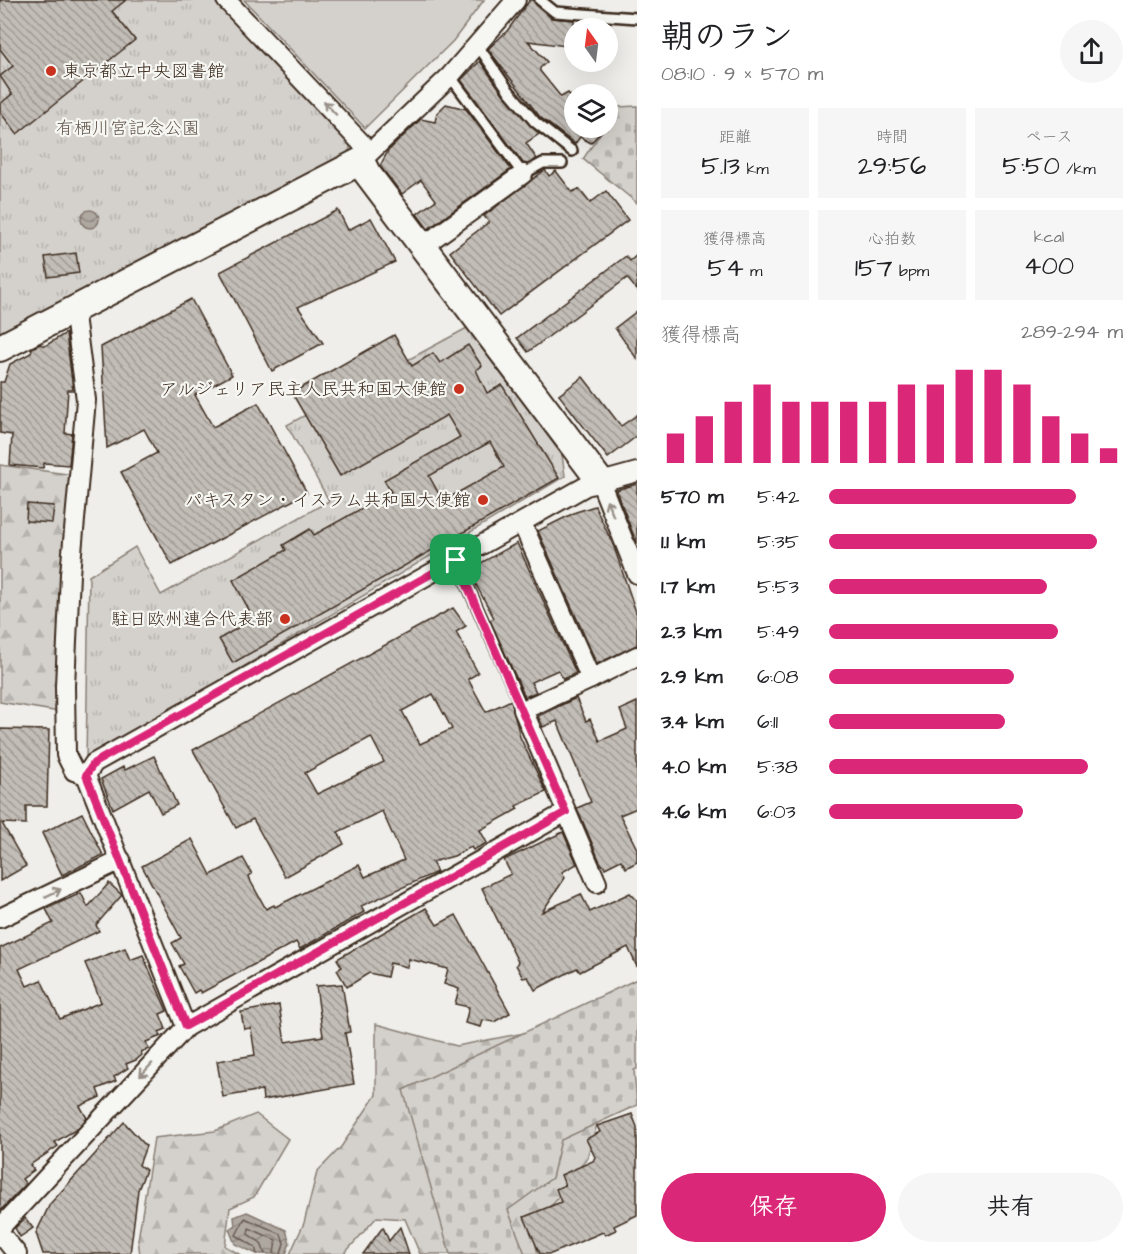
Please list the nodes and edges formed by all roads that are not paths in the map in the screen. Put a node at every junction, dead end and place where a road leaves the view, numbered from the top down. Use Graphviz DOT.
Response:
graph roads {
  1 [pos="226,0"];
  2 [pos="516,0"];
  3 [pos="540,0"];
  4 [pos="637,18"];
  5 [pos="478,46"];
  6 [pos="450,76"];
  7 [pos="572,151"];
  8 [pos="365,156"];
  9 [pos="562,163"];
  10 [pos="523,174"];
  11 [pos="423,246"];
  12 [pos="74,308"];
  13 [pos="0,348"];
  14 [pos="637,472"];
  15 [pos="600,481"];
  16 [pos="522,523"];
  17 [pos="632,550"];
  18 [pos="456,560"];
  19 [pos="637,574"];
  20 [pos="637,656"];
  21 [pos="591,679"];
  22 [pos="523,710"];
  23 [pos="86,775"];
  24 [pos="566,812"];
  25 [pos="121,860"];
  26 [pos="597,883"];
  27 [pos="0,918"];
  28 [pos="186,1026"];
  29 [pos="0,1230"];
  30 [pos="17,1254"];
  8 -- 1 [label="street, one-way"];
  2 -- 5 [label="street"];
  3 -- 4 [label="lane"];
  5 -- 6 [label="street"];
  5 -- 7 [label="lane"];
  6 -- 8 [label="street"];
  6 -- 10 [label="lane"];
  8 -- 11 [label="street"];
  8 -- 12 [label="street"];
  9 -- 10 [label="lane"];
  10 -- 11 [label="street"];
  11 -- 15 [label="street"];
  12 -- 13 [label="street"];
  12 -- 23 [label="street"];
  14 -- 15 [label="street"];
  15 -- 16 [label="street"];
  17 -- 15 [label="street, one-way"];
  16 -- 18 [label="street"];
  16 -- 21 [label="street"];
  17 -- 19 [label="street"];
  18 -- 22 [label="lane"];
  18 -- 23 [label="street"];
  20 -- 21 [label="street"];
  21 -- 22 [label="street"];
  22 -- 24 [label="street"];
  23 -- 25 [label="street"];
  24 -- 26 [label="street"];
  24 -- 28 [label="street"];
  27 -- 25 [label="street, one-way"];
  25 -- 28 [label="street"];
  28 -- 29 [label="street, one-way"];
  29 -- 30 [label="street"];
}
